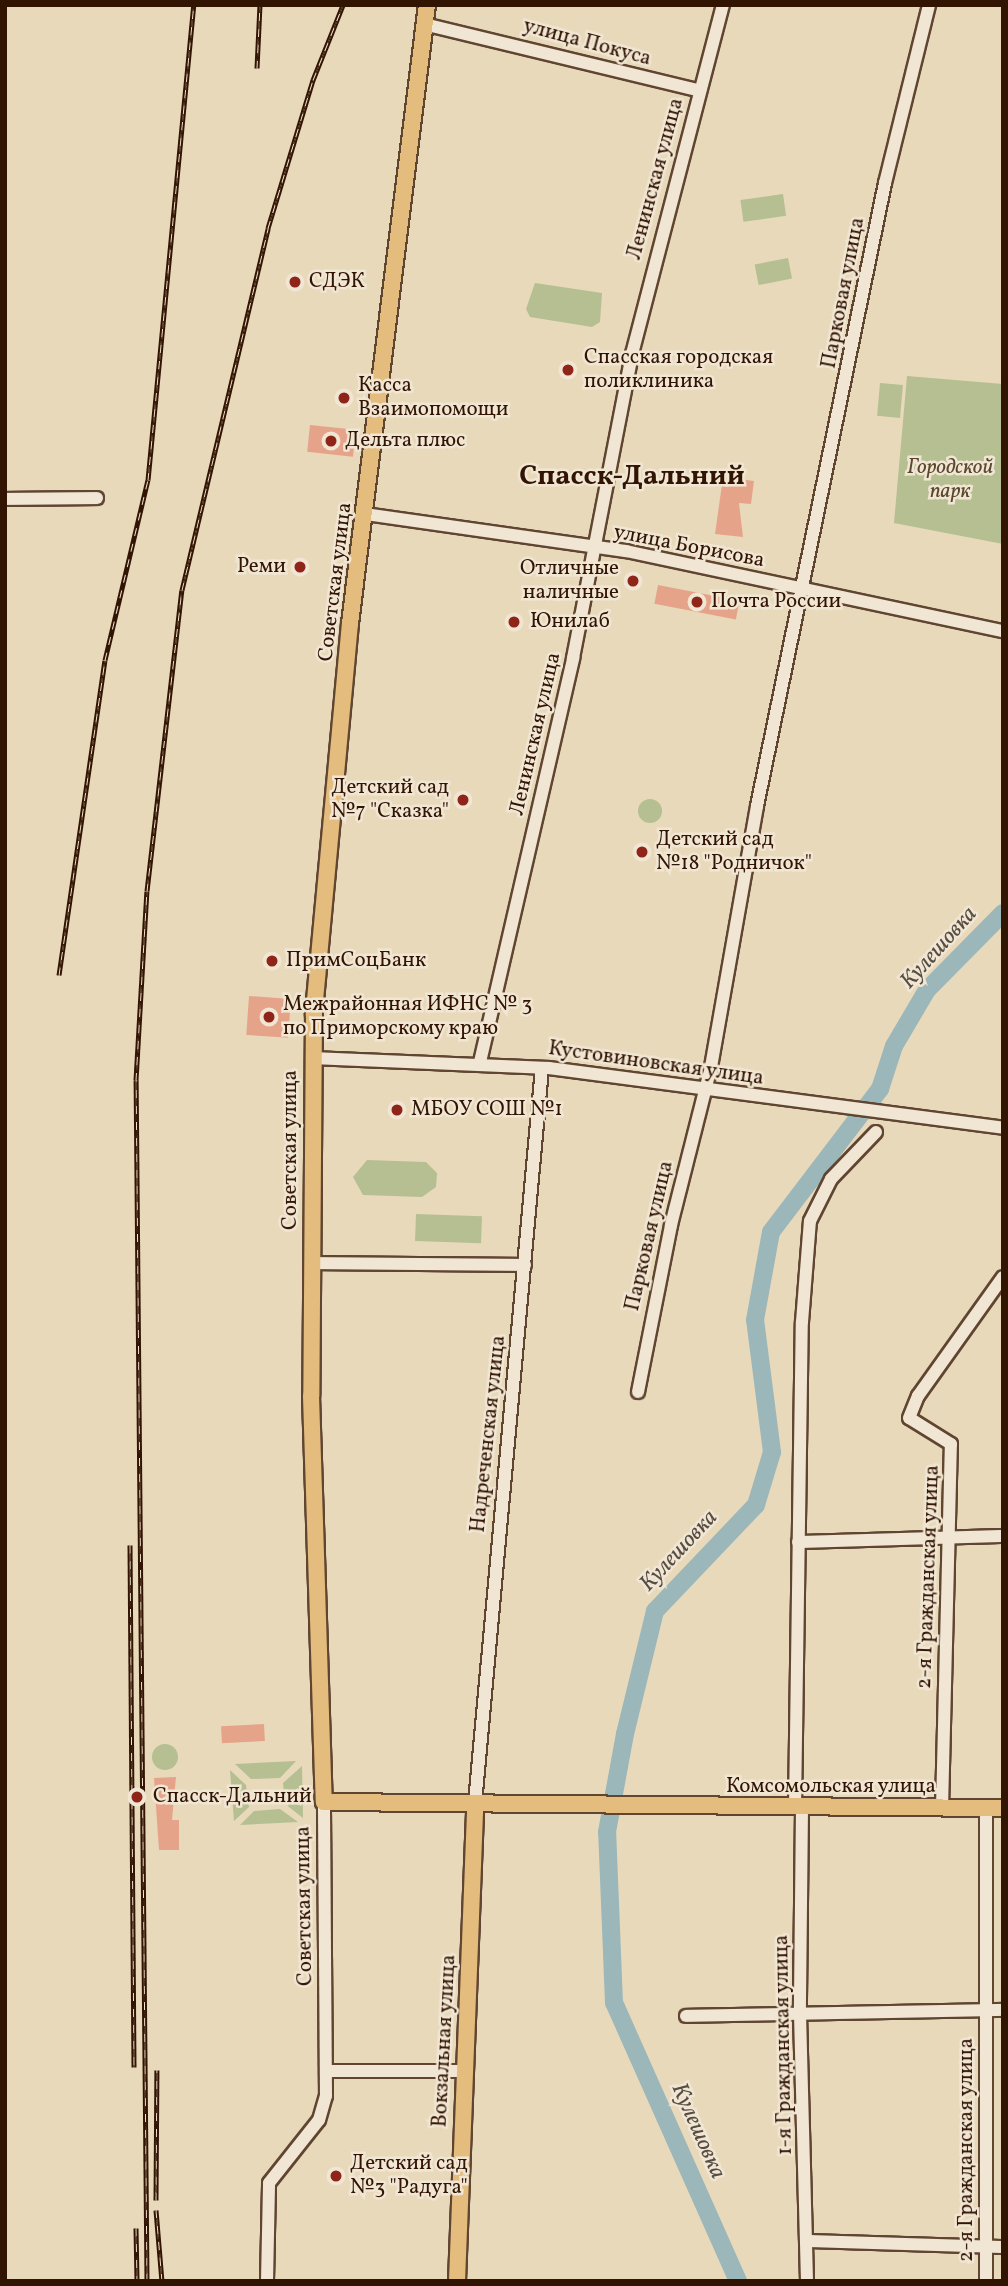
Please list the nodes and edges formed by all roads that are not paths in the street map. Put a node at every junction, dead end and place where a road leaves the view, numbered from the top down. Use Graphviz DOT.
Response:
graph roads {
  1 [pos="427,5"];
  2 [pos="723,5"];
  3 [pos="929,5"];
  4 [pos="424,24"];
  5 [pos="699,91"];
  6 [pos="97,498"];
  7 [pos="5,499"];
  8 [pos="365,514"];
  9 [pos="596,548"];
  10 [pos="805,590"];
  11 [pos="1003,631"];
  12 [pos="312,1058"];
  13 [pos="480,1062"];
  14 [pos="542,1068"];
  15 [pos="705,1090"];
  16 [pos="1003,1128"];
  17 [pos="876,1132"];
  18 [pos="312,1263"];
  19 [pos="525,1265"];
  20 [pos="1003,1277"];
  21 [pos="638,1392"];
  22 [pos="1003,1535"];
  23 [pos="950,1536"];
  24 [pos="798,1542"];
  25 [pos="324,1802"];
  26 [pos="475,1803"];
  27 [pos="799,1808"];
  28 [pos="942,1808"];
  29 [pos="1003,1808"];
  30 [pos="986,1809"];
  31 [pos="986,2010"];
  32 [pos="1003,2010"];
  33 [pos="800,2014"];
  34 [pos="686,2016"];
  35 [pos="326,2071"];
  36 [pos="464,2071"];
  37 [pos="807,2241"];
  38 [pos="986,2246"];
  39 [pos="1003,2246"];
  40 [pos="267,2281"];
  41 [pos="457,2281"];
  42 [pos="807,2281"];
  43 [pos="986,2281"];
  1 -- 4 [label="main road, Советская улица"];
  2 -- 5 [label="street, Ленинская улица"];
  3 -- 10 [label="street, Парковая улица"];
  4 -- 5 [label="street, улица Покуса"];
  4 -- 8 [label="main road, Советская улица"];
  5 -- 9 [label="street, Ленинская улица"];
  6 -- 7 [label="street"];
  8 -- 9 [label="street, улица Борисова"];
  8 -- 12 [label="main road, Советская улица"];
  9 -- 10 [label="street, улица Борисова"];
  9 -- 13 [label="street, Ленинская улица"];
  10 -- 11 [label="street, улица Борисова"];
  10 -- 15 [label="street, Парковая улица"];
  12 -- 13 [label="street, Кустовиновская улица"];
  12 -- 18 [label="main road, Советская улица"];
  13 -- 14 [label="street, Кустовиновская улица"];
  14 -- 15 [label="street, Кустовиновская улица"];
  14 -- 19 [label="street, Надреченская улица"];
  15 -- 16 [label="street, Кустовиновская улица"];
  15 -- 21 [label="street, Парковая улица"];
  17 -- 24 [label="street, 1-я Гражданская улица"];
  18 -- 19 [label="street"];
  18 -- 25 [label="main road, Советская улица"];
  19 -- 26 [label="street, Надреченская улица"];
  20 -- 23 [label="street, 2-я Гражданская улица"];
  22 -- 23 [label="street"];
  23 -- 24 [label="street"];
  23 -- 28 [label="street, 2-я Гражданская улица"];
  24 -- 27 [label="street, 1-я Гражданская улица"];
  25 -- 26 [label="main road"];
  25 -- 35 [label="street, Советская улица"];
  26 -- 27 [label="main road, Комсомольская улица"];
  26 -- 36 [label="main road, Вокзальная улица"];
  27 -- 28 [label="main road, Комсомольская улица"];
  27 -- 33 [label="street, 1-я Гражданская улица"];
  28 -- 30 [label="main road, Комсомольская улица"];
  29 -- 30 [label="main road, Комсомольская улица"];
  30 -- 31 [label="street, 2-я Гражданская улица"];
  31 -- 32 [label="street"];
  31 -- 33 [label="street"];
  31 -- 38 [label="street, 2-я Гражданская улица"];
  33 -- 34 [label="street"];
  33 -- 37 [label="street, 1-я Гражданская улица"];
  35 -- 36 [label="street"];
  35 -- 40 [label="street, Советская улица"];
  36 -- 41 [label="main road, Вокзальная улица"];
  37 -- 38 [label="street"];
  37 -- 42 [label="street, 1-я Гражданская улица"];
  38 -- 39 [label="street"];
  38 -- 43 [label="street, 2-я Гражданская улица"];
}
